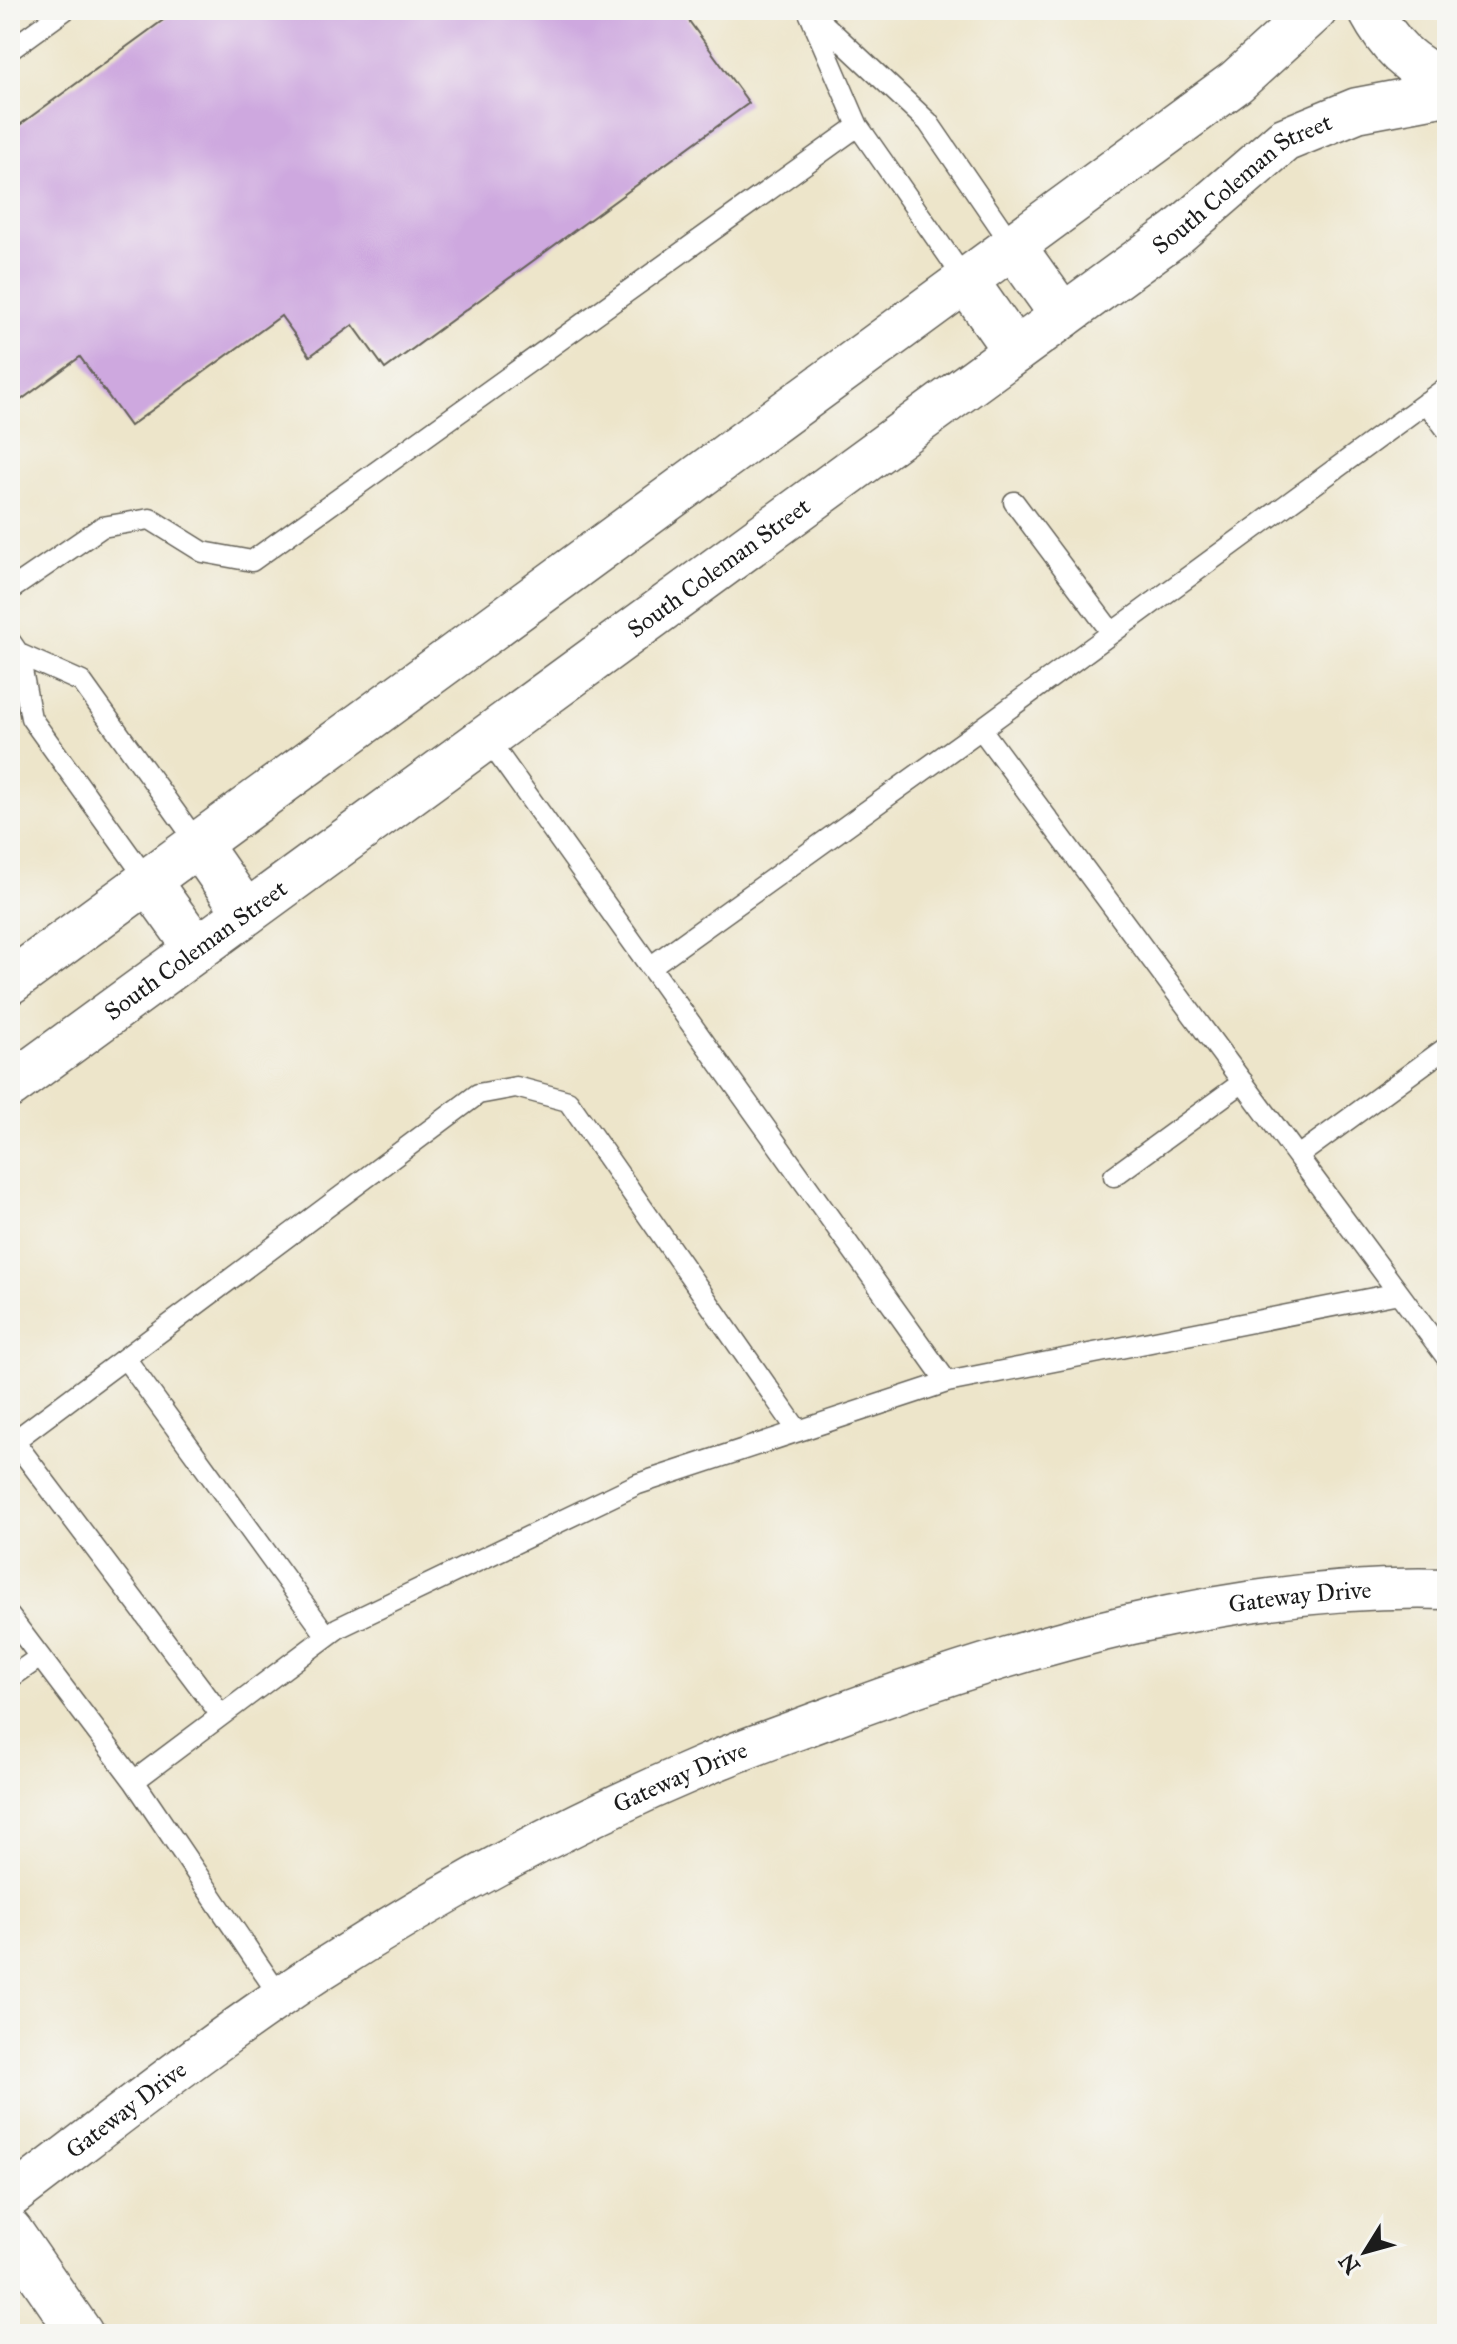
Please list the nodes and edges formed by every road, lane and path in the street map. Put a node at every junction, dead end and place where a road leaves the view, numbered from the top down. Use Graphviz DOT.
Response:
graph roads {
  1 [pos="65,10"];
  2 [pos="808,10"];
  3 [pos="1315,10"];
  4 [pos="1370,10"];
  5 [pos="10,50"];
  6 [pos="1447,82"];
  7 [pos="1447,93"];
  8 [pos="858,126"];
  9 [pos="1013,246"];
  10 [pos="966,281"];
  11 [pos="1063,316"];
  12 [pos="1015,351"];
  13 [pos="1447,387"];
  14 [pos="1426,402"];
  15 [pos="1447,430"];
  16 [pos="1014,502"];
  17 [pos="10,590"];
  18 [pos="1112,633"];
  19 [pos="15,648"];
  20 [pos="981,729"];
  21 [pos="486,737"];
  22 [pos="198,844"];
  23 [pos="148,881"];
  24 [pos="246,913"];
  25 [pos="197,949"];
  26 [pos="650,967"];
  27 [pos="10,982"];
  28 [pos="1447,1047"];
  29 [pos="1243,1082"];
  30 [pos="10,1086"];
  31 [pos="1298,1156"];
  32 [pos="1114,1176"];
  33 [pos="1399,1293"];
  34 [pos="125,1358"];
  35 [pos="1447,1358"];
  36 [pos="947,1382"];
  37 [pos="798,1431"];
  38 [pos="12,1442"];
  39 [pos="1447,1589"];
  40 [pos="10,1617"];
  41 [pos="327,1636"];
  42 [pos="40,1657"];
  43 [pos="10,1678"];
  44 [pos="221,1715"];
  45 [pos="134,1781"];
  46 [pos="281,1998"];
  47 [pos="10,2198"];
  48 [pos="10,2231"];
  49 [pos="81,2334"];
  1 -- 5 [label="lane"];
  2 -- 8 [label="lane"];
  2 -- 9 [label="lane"];
  3 -- 9 [label="street"];
  4 -- 6 [label="street"];
  7 -- 11 [label="street, South Coleman Street"];
  8 -- 10 [label="lane"];
  8 -- 17 [label="lane"];
  9 -- 10 [label="street"];
  9 -- 11 [label="street"];
  10 -- 12 [label="street"];
  10 -- 22 [label="street"];
  11 -- 12 [label="street, South Coleman Street"];
  12 -- 21 [label="street, South Coleman Street"];
  13 -- 14 [label="lane"];
  14 -- 15 [label="lane"];
  14 -- 18 [label="lane"];
  16 -- 18 [label="lane"];
  18 -- 20 [label="lane"];
  19 -- 22 [label="lane"];
  19 -- 23 [label="lane"];
  20 -- 26 [label="lane"];
  20 -- 29 [label="lane"];
  21 -- 24 [label="street, South Coleman Street"];
  21 -- 26 [label="lane"];
  22 -- 23 [label="street"];
  22 -- 24 [label="street"];
  23 -- 25 [label="street"];
  23 -- 27 [label="street"];
  24 -- 25 [label="street, South Coleman Street"];
  25 -- 30 [label="street, South Coleman Street"];
  26 -- 36 [label="lane"];
  28 -- 31 [label="lane"];
  29 -- 31 [label="lane"];
  29 -- 32 [label="lane"];
  31 -- 33 [label="lane"];
  33 -- 35 [label="lane"];
  33 -- 36 [label="lane"];
  34 -- 37 [label="lane"];
  34 -- 38 [label="lane"];
  34 -- 41 [label="lane"];
  36 -- 37 [label="lane"];
  37 -- 41 [label="lane"];
  38 -- 44 [label="lane"];
  39 -- 46 [label="street, Gateway Drive"];
  40 -- 42 [label="lane"];
  41 -- 44 [label="lane"];
  42 -- 43 [label="lane"];
  42 -- 45 [label="lane"];
  44 -- 45 [label="lane"];
  45 -- 46 [label="lane"];
  46 -- 47 [label="street, Gateway Drive"];
  48 -- 49 [label="street"];
}
